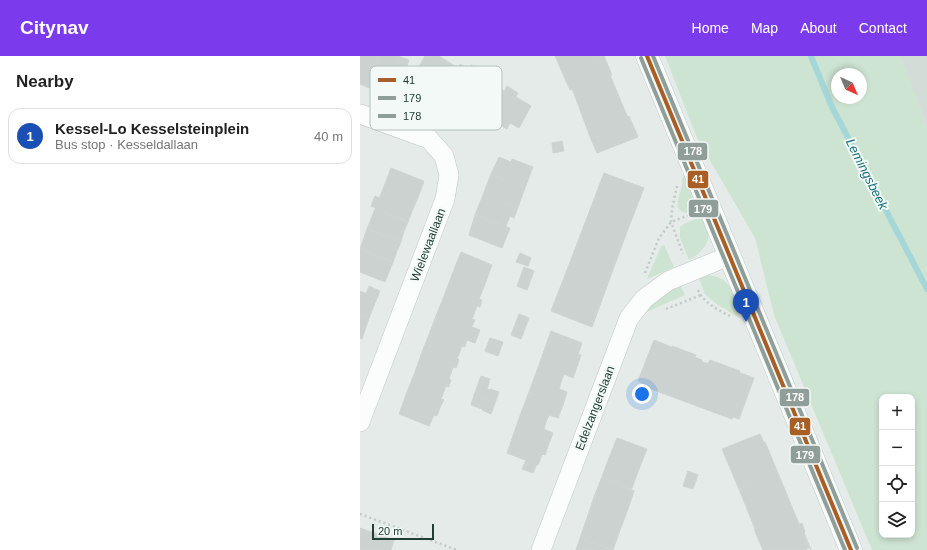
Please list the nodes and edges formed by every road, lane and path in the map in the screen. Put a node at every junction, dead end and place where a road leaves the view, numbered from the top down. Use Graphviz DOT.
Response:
graph roads {
  1 [pos="647,56"];
  2 [pos="360,114"];
  3 [pos="370,117"];
  4 [pos="406,130"];
  5 [pos="678,184"];
  6 [pos="729,256"];
  7 [pos="643,276"];
  8 [pos="360,422"];
  9 [pos="360,514"];
  10 [pos="457,550"];
  11 [pos="541,550"];
  12 [pos="851,550"];
  1 -- 6 [label="street"];
  2 -- 3 [label="street, Wielewaallaan"];
  4 -- 8 [label="street, Wielewaallaan"];
  5 -- 7 [label="path"];
  6 -- 11 [label="street, Edelzangerslaan"];
  6 -- 12 [label="street"];
  9 -- 10 [label="path"];
}
